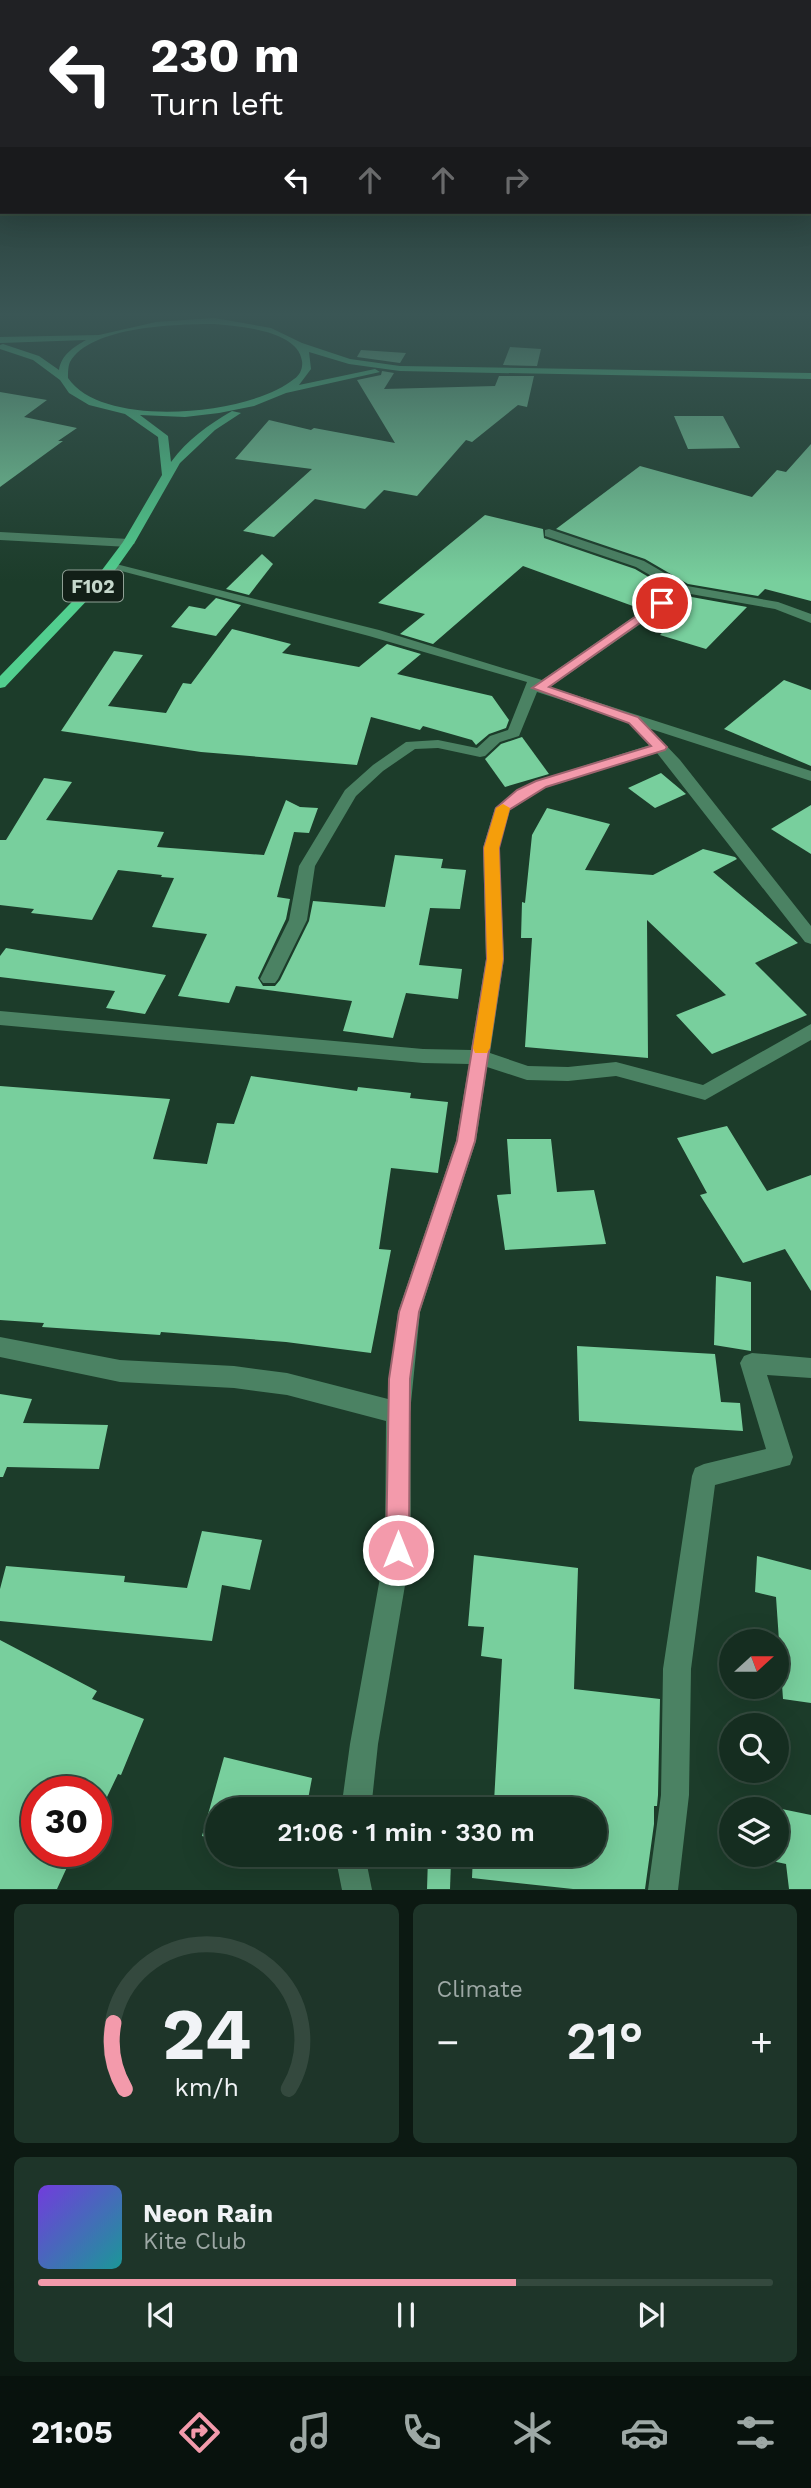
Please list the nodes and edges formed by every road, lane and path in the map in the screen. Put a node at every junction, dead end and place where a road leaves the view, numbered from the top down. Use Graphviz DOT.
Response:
graph roads {
  1 [pos="104,405"];
  2 [pos="238,405"];
  3 [pos="250,405"];
  4 [pos="121,410"];
  5 [pos="166,473"];
  6 [pos="549,533"];
  7 [pos="0,536"];
  8 [pos="129,543"];
  9 [pos="112,567"];
  10 [pos="682,589"];
  11 [pos="811,619"];
  12 [pos="0,684"];
  13 [pos="537,684"];
  14 [pos="633,720"];
  15 [pos="660,747"];
  16 [pos="811,776"];
  17 [pos="811,938"];
  18 [pos="269,979"];
  19 [pos="0,1018"];
  20 [pos="811,1031"];
  21 [pos="480,1057"];
  22 [pos="0,1348"];
  23 [pos="811,1367"];
  24 [pos="398,1413"];
  25 [pos="358,1797"];
  26 [pos="352,1867"];
  27 [pos="357,1889"];
  28 [pos="663,1889"];
  1 -- 4 [label="main road"];
  2 -- 4 [label="main road"];
  3 -- 5 [label="main road, F102"];
  4 -- 5 [label="main road"];
  5 -- 8 [label="main road, F102"];
  6 -- 10 [label="street"];
  7 -- 8 [label="street"];
  8 -- 9 [label="main road, F102"];
  9 -- 12 [label="main road, F102"];
  9 -- 13 [label="street"];
  10 -- 11 [label="street"];
  10 -- 13 [label="street"];
  13 -- 14 [label="street"];
  13 -- 18 [label="street"];
  14 -- 15 [label="street"];
  14 -- 16 [label="street"];
  15 -- 17 [label="street"];
  15 -- 21 [label="street"];
  19 -- 21 [label="street"];
  20 -- 21 [label="street"];
  21 -- 24 [label="street"];
  22 -- 24 [label="street"];
  23 -- 28 [label="street"];
  24 -- 25 [label="street"];
  26 -- 27 [label="street"];
}
